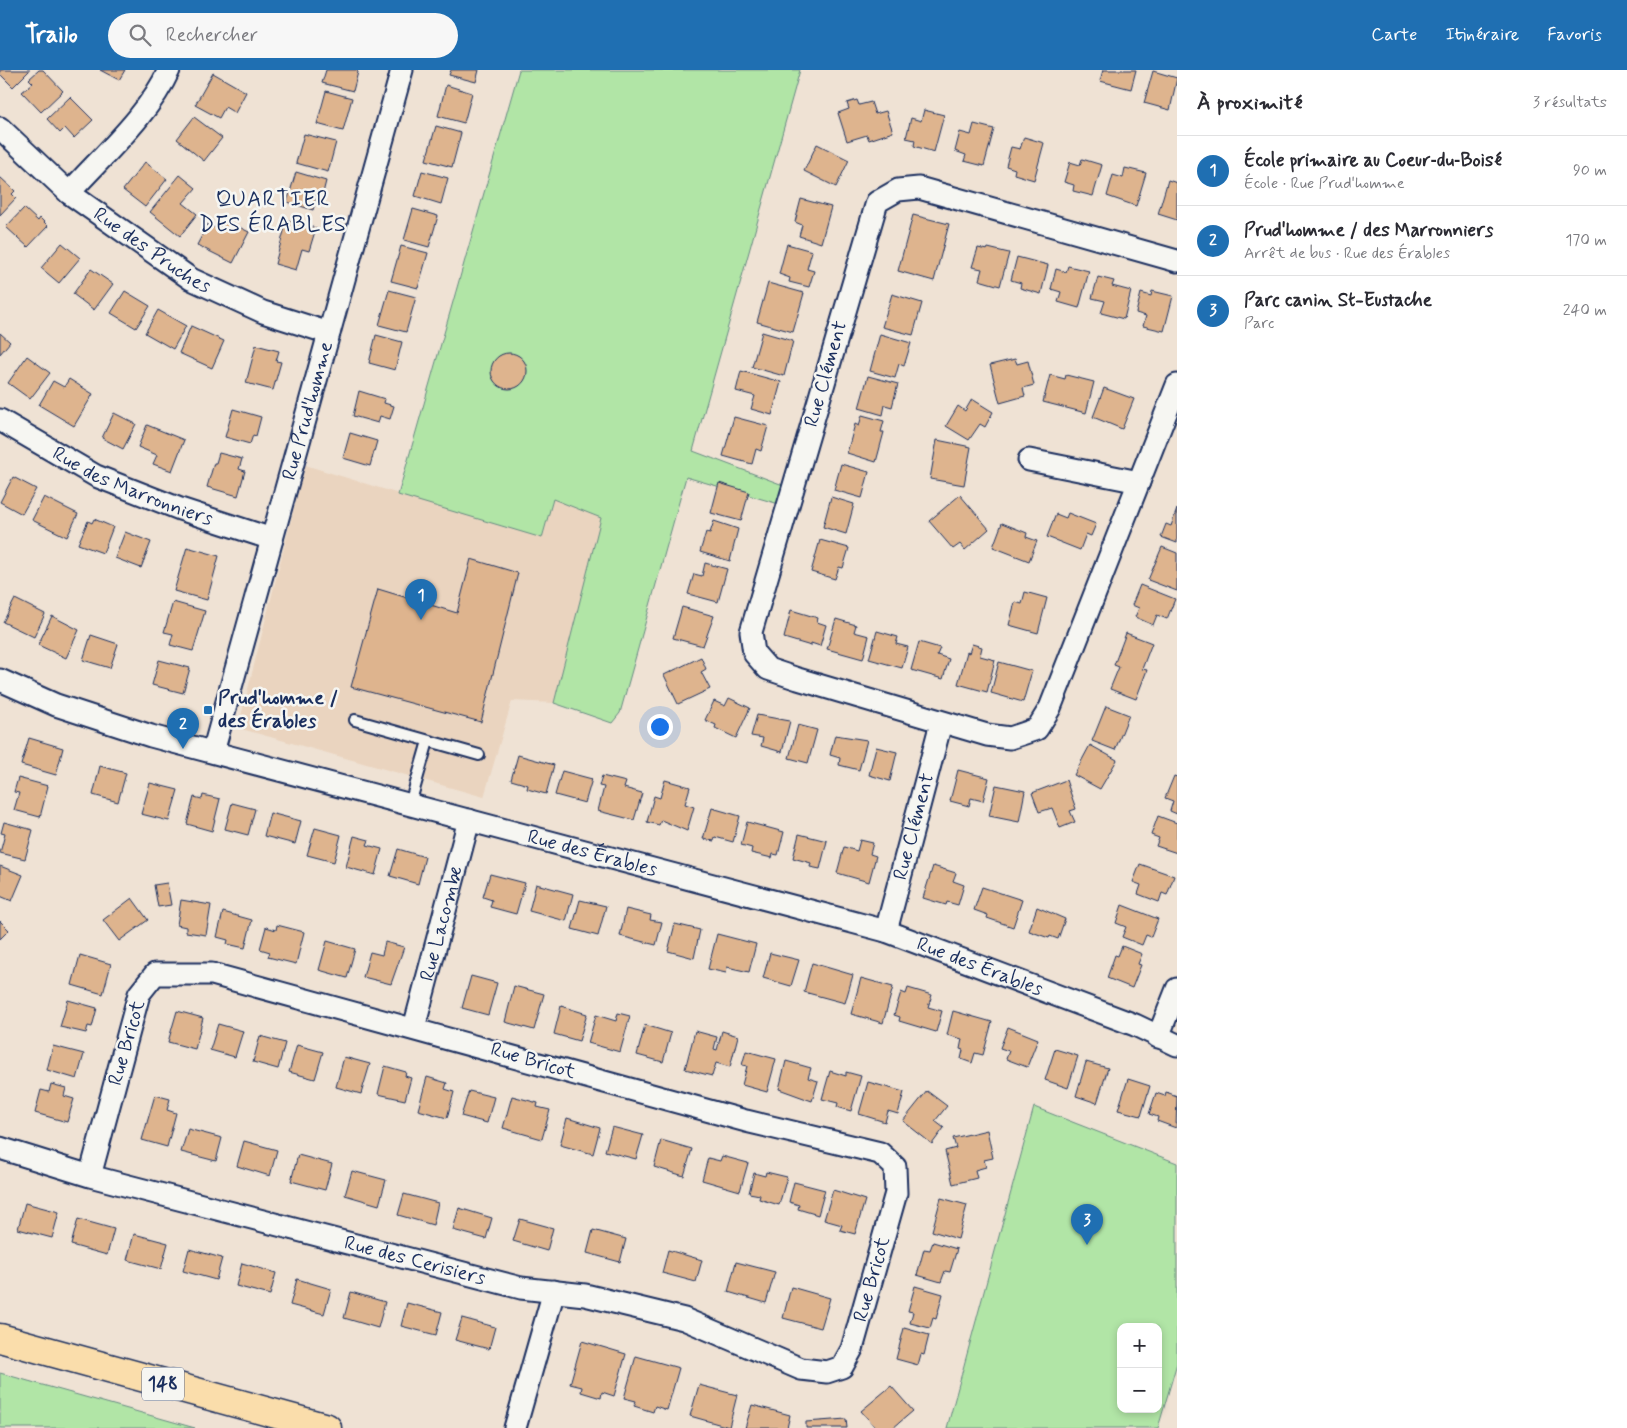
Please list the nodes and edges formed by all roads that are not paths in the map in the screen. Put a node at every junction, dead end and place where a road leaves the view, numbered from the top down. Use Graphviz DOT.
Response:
graph roads {
  1 [pos="169,70"];
  2 [pos="402,70"];
  3 [pos="0,128"];
  4 [pos="69,193"];
  5 [pos="1177,262"];
  6 [pos="329,333"];
  7 [pos="1177,385"];
  8 [pos="0,420"];
  9 [pos="1029,460"];
  10 [pos="1139,482"];
  11 [pos="272,539"];
  12 [pos="2,687"];
  13 [pos="355,720"];
  14 [pos="941,723"];
  15 [pos="428,741"];
  16 [pos="213,752"];
  17 [pos="479,755"];
  18 [pos="410,804"];
  19 [pos="469,820"];
  20 [pos="886,931"];
  21 [pos="1177,989"];
  22 [pos="414,1028"];
  23 [pos="1168,1041"];
  24 [pos="0,1148"];
  25 [pos="90,1176"];
  26 [pos="554,1291"];
  27 [pos="0,1338"];
  28 [pos="827,1372"];
  29 [pos="327,1428"];
  30 [pos="515,1428"];
  1 -- 4 [label="street"];
  2 -- 6 [label="street, Rue Prud'homme"];
  3 -- 4 [label="street, Rue des Pruches"];
  4 -- 6 [label="street, Rue des Pruches"];
  5 -- 14 [label="street, Rue Clément"];
  6 -- 11 [label="street, Rue Prud'homme"];
  7 -- 10 [label="street, Rue Clément"];
  8 -- 11 [label="street, Rue des Marronniers"];
  9 -- 10 [label="street"];
  10 -- 14 [label="street, Rue Clément"];
  11 -- 16 [label="street, Rue Prud'homme"];
  12 -- 16 [label="street, Rue des Érables"];
  13 -- 15 [label="lane"];
  14 -- 20 [label="street, Rue Clément"];
  15 -- 17 [label="lane"];
  15 -- 18 [label="lane"];
  16 -- 18 [label="street, Rue des Érables"];
  18 -- 19 [label="street, Rue des Érables"];
  19 -- 20 [label="street, Rue des Érables"];
  19 -- 22 [label="street, Rue Lacombe"];
  20 -- 23 [label="street, Rue des Érables"];
  21 -- 23 [label="street"];
  22 -- 25 [label="street, Rue Bricot"];
  22 -- 28 [label="street, Rue Bricot"];
  24 -- 25 [label="street, Rue des Cerisiers"];
  25 -- 26 [label="street, Rue des Cerisiers"];
  26 -- 28 [label="street, Rue des Cerisiers"];
  26 -- 30 [label="street"];
  27 -- 29 [label="main road, 148"];
}
